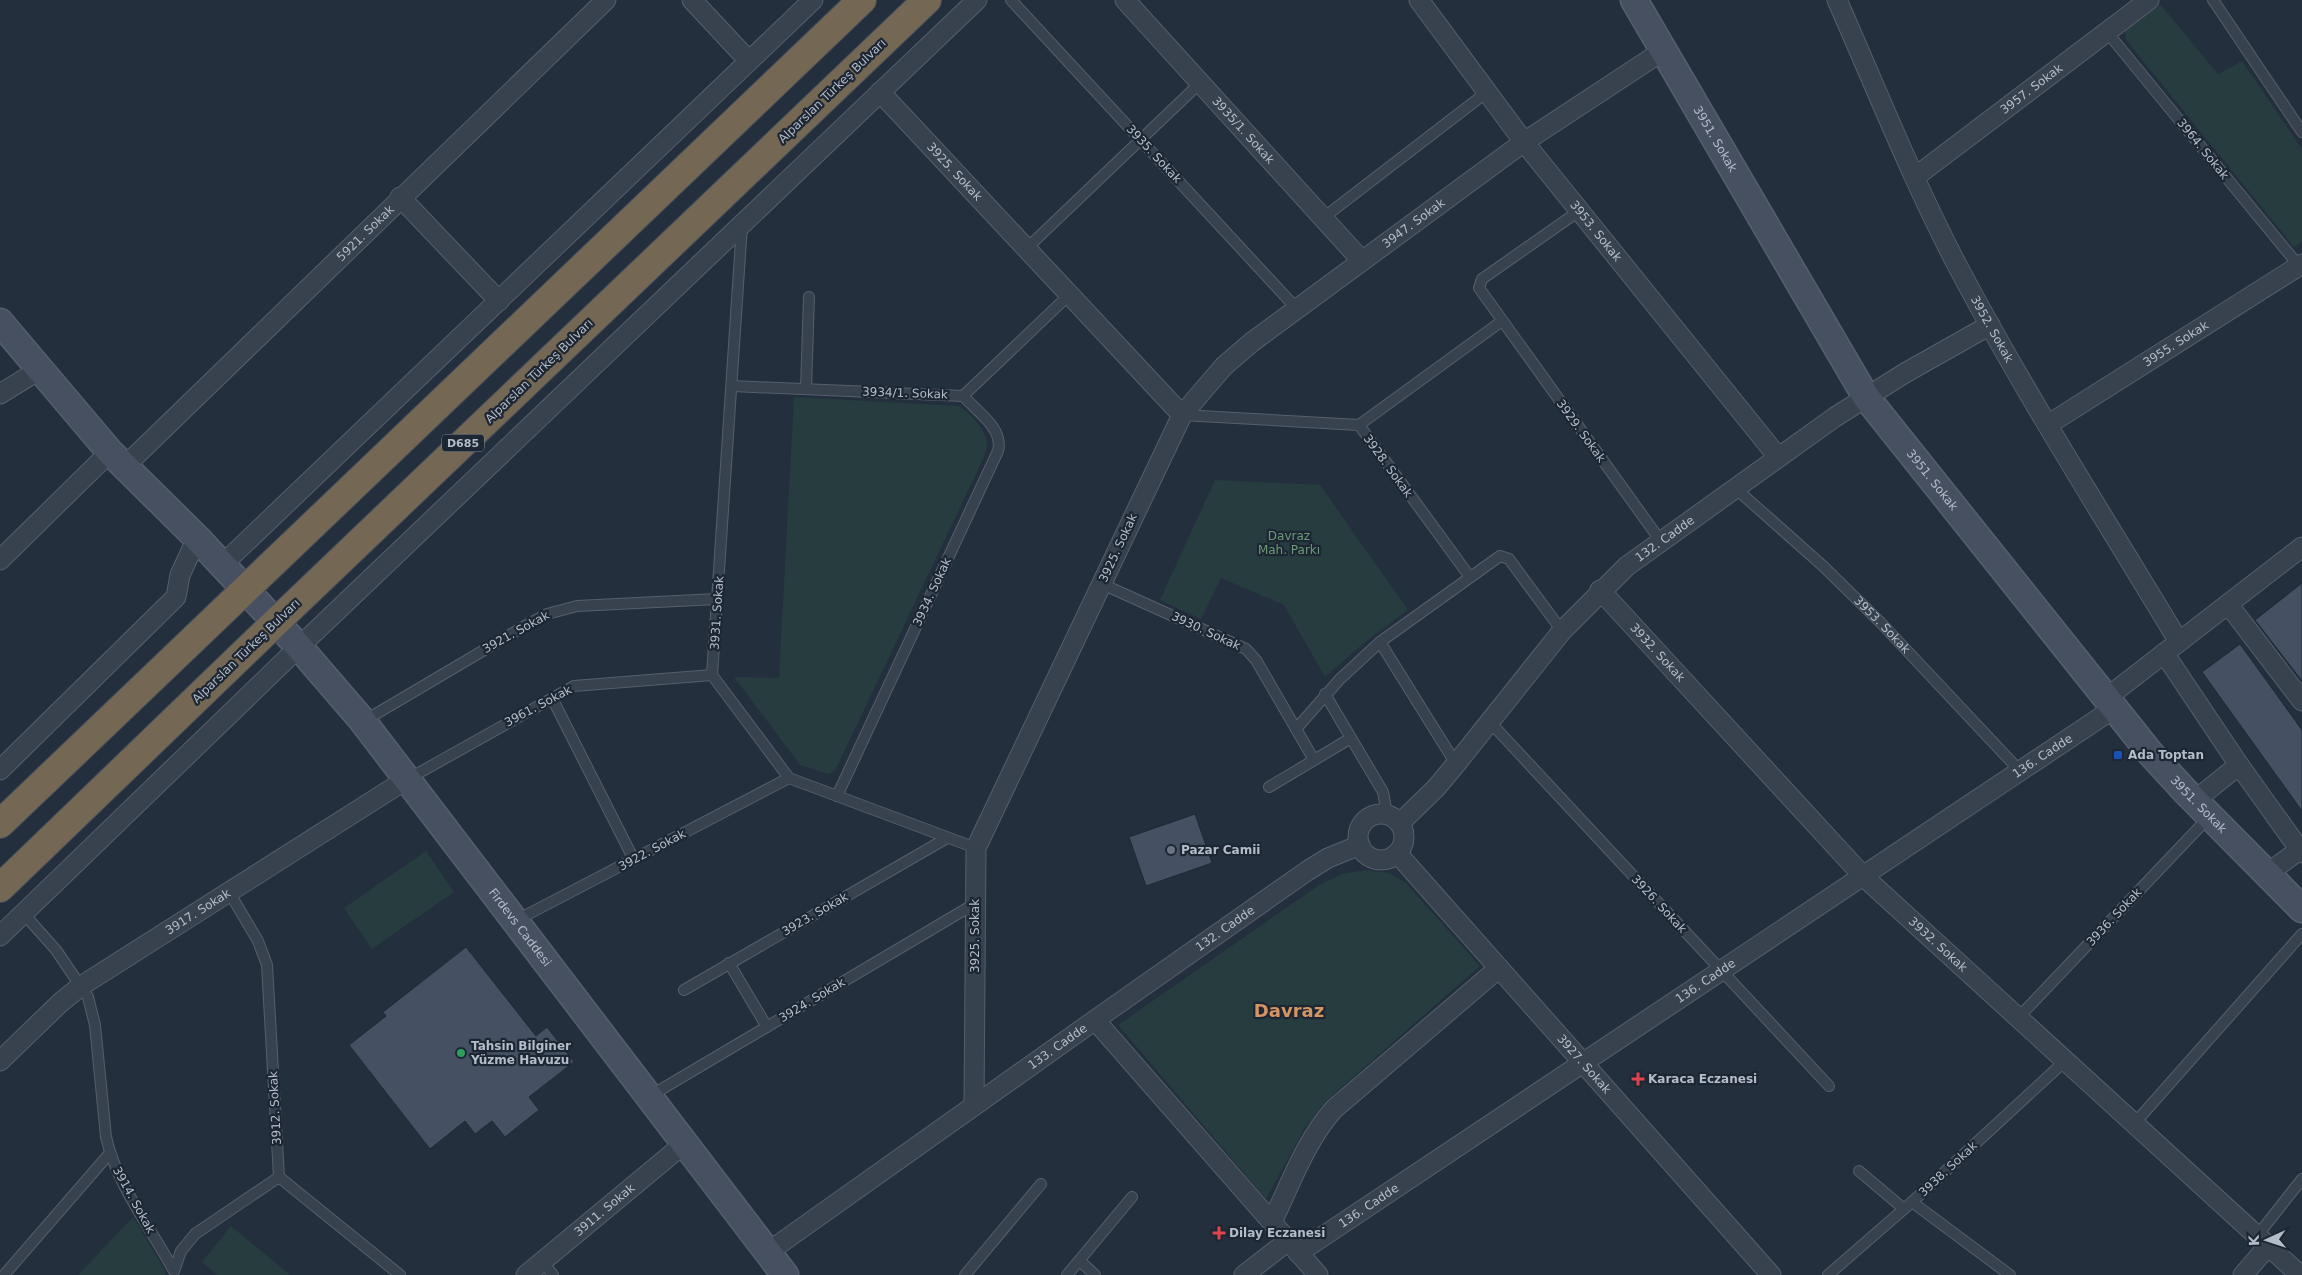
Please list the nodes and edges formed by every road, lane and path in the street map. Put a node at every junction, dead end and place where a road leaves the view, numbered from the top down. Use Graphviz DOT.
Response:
graph roads {
  1 [pos="606,0"];
  2 [pos="692,0"];
  3 [pos="813,0"];
  4 [pos="862,0"];
  5 [pos="927,0"];
  6 [pos="977,0"];
  7 [pos="1011,0"];
  8 [pos="1125,0"];
  9 [pos="1419,0"];
  10 [pos="1635,0"];
  11 [pos="1837,0"];
  12 [pos="2149,0"];
  13 [pos="2213,0"];
  14 [pos="2107,32"];
  15 [pos="1664,50"];
  16 [pos="749,61"];
  17 [pos="1200,83"];
  18 [pos="880,92"];
  19 [pos="1487,92"];
  20 [pos="2302,132"];
  21 [pos="1140,140"];
  22 [pos="1524,142"];
  23 [pos="1915,177"];
  24 [pos="400,197"];
  25 [pos="1579,211"];
  26 [pos="1323,218"];
  27 [pos="743,224"];
  28 [pos="1026,248"];
  29 [pos="1362,261"];
  30 [pos="2300,265"];
  31 [pos="1069,295"];
  32 [pos="808,297"];
  33 [pos="499,301"];
  34 [pos="1297,308"];
  35 [pos="1502,321"];
  36 [pos="0,322"];
  37 [pos="1990,325"];
  38 [pos="39,370"];
  39 [pos="732,386"];
  40 [pos="806,389"];
  41 [pos="0,394"];
  42 [pos="963,396"];
  43 [pos="1866,397"];
  44 [pos="1182,415"];
  45 [pos="2049,424"];
  46 [pos="1359,425"];
  47 [pos="1778,457"];
  48 [pos="117,459"];
  49 [pos="1734,488"];
  50 [pos="197,538"];
  51 [pos="1660,540"];
  52 [pos="2302,547"];
  53 [pos="0,560"];
  54 [pos="222,565"];
  55 [pos="1470,577"];
  56 [pos="1102,584"];
  57 [pos="244,589"];
  58 [pos="1600,590"];
  59 [pos="718,599"];
  60 [pos="2228,604"];
  61 [pos="276,622"];
  62 [pos="1562,631"];
  63 [pos="1380,642"];
  64 [pos="299,647"];
  65 [pos="2172,648"];
  66 [pos="712,675"];
  67 [pos="1326,694"];
  68 [pos="552,698"];
  69 [pos="2302,701"];
  70 [pos="2109,704"];
  71 [pos="363,721"];
  72 [pos="1490,721"];
  73 [pos="1296,729"];
  74 [pos="1351,738"];
  75 [pos="1314,760"];
  76 [pos="1456,764"];
  77 [pos="2239,764"];
  78 [pos="0,770"];
  79 [pos="2020,771"];
  80 [pos="789,778"];
  81 [pos="407,780"];
  82 [pos="1268,787"];
  83 [pos="837,796"];
  84 [pos="2202,808"];
  85 [pos="1394,818"];
  86 [pos="0,824"];
  87 [pos="947,838"];
  88 [pos="1360,845"];
  89 [pos="976,848"];
  90 [pos="2301,850"];
  91 [pos="1397,853"];
  92 [pos="634,860"];
  93 [pos="2267,874"];
  94 [pos="1863,876"];
  95 [pos="0,888"];
  96 [pos="229,892"];
  97 [pos="976,903"];
  98 [pos="2302,909"];
  99 [pos="24,914"];
  100 [pos="515,921"];
  101 [pos="2302,934"];
  102 [pos="0,936"];
  103 [pos="729,963"];
  104 [pos="1499,968"];
  105 [pos="1722,970"];
  106 [pos="81,986"];
  107 [pos="684,990"];
  108 [pos="2018,1018"];
  109 [pos="1095,1020"];
  110 [pos="767,1027"];
  111 [pos="0,1061"];
  112 [pos="2066,1061"];
  113 [pos="1584,1063"];
  114 [pos="1829,1086"];
  115 [pos="649,1097"];
  116 [pos="974,1105"];
  117 [pos="2134,1124"];
  118 [pos="684,1143"];
  119 [pos="110,1153"];
  120 [pos="1859,1171"];
  121 [pos="278,1177"];
  122 [pos="2302,1179"];
  123 [pos="1041,1184"];
  124 [pos="1132,1197"];
  125 [pos="1912,1202"];
  126 [pos="1904,1209"];
  127 [pos="1272,1222"];
  128 [pos="2262,1241"];
  129 [pos="1293,1247"];
  130 [pos="768,1252"];
  131 [pos="1080,1261"];
  132 [pos="548,1268"];
  133 [pos="173,1273"];
  134 [pos="4,1275"];
  135 [pos="400,1275"];
  136 [pos="526,1275"];
  137 [pos="785,1275"];
  138 [pos="965,1275"];
  139 [pos="1068,1275"];
  140 [pos="1095,1275"];
  141 [pos="1244,1275"];
  142 [pos="1318,1275"];
  143 [pos="1771,1275"];
  144 [pos="1828,1275"];
  145 [pos="2010,1275"];
  146 [pos="2243,1275"];
  147 [pos="2300,1275"];
  1 -- 24 [label="street, 5921. Sokak"];
  2 -- 16 [label="street"];
  3 -- 16 [label="street"];
  4 -- 57 [label="highway"];
  5 -- 61 [label="highway, Alparslan Türkeş Bulvarı / D685"];
  6 -- 18 [label="street"];
  7 -- 21 [label="lane, 3935. Sokak"];
  8 -- 17 [label="street, 3935/1. Sokak"];
  9 -- 19 [label="street, 3953. Sokak"];
  10 -- 15 [label="street, 3951. Sokak"];
  11 -- 23 [label="street, 3952. Sokak"];
  12 -- 14 [label="street, 3957. Sokak"];
  13 -- 20 [label="lane"];
  14 -- 23 [label="street, 3957. Sokak"];
  14 -- 30 [label="lane, 3964. Sokak"];
  15 -- 22 [label="street, 3947. Sokak"];
  15 -- 43 [label="street, 3951. Sokak"];
  16 -- 33 [label="street"];
  17 -- 21 [label="lane"];
  17 -- 26 [label="street, 3935/1. Sokak"];
  18 -- 27 [label="street"];
  18 -- 28 [label="street, 3925. Sokak"];
  19 -- 22 [label="street, 3953. Sokak"];
  19 -- 26 [label="lane"];
  21 -- 28 [label="lane"];
  21 -- 34 [label="lane, 3935. Sokak"];
  22 -- 25 [label="street, 3953. Sokak"];
  22 -- 29 [label="street, 3947. Sokak"];
  23 -- 37 [label="street, 3952. Sokak"];
  24 -- 33 [label="street"];
  24 -- 48 [label="street, 5921. Sokak"];
  25 -- 35 [label="lane, 3929. Sokak"];
  25 -- 47 [label="street, 3953. Sokak"];
  26 -- 29 [label="street, 3935/1. Sokak"];
  27 -- 39 [label="lane, 3931. Sokak"];
  27 -- 64 [label="street"];
  28 -- 31 [label="street, 3925. Sokak"];
  29 -- 34 [label="street, 3947. Sokak"];
  30 -- 45 [label="street, 3955. Sokak"];
  31 -- 42 [label="lane, 3934/1. Sokak"];
  31 -- 44 [label="street, 3925. Sokak"];
  32 -- 40 [label="lane"];
  33 -- 54 [label="street"];
  34 -- 44 [label="street, 3947. Sokak"];
  35 -- 46 [label="lane"];
  35 -- 51 [label="lane, 3929. Sokak"];
  36 -- 38 [label="street, Firdevs Caddesi"];
  37 -- 43 [label="street, 132. Cadde"];
  37 -- 45 [label="street, 3952. Sokak"];
  38 -- 41 [label="street"];
  38 -- 48 [label="street, Firdevs Caddesi"];
  39 -- 40 [label="lane, 3934/1. Sokak"];
  39 -- 59 [label="lane, 3931. Sokak"];
  40 -- 42 [label="lane, 3934/1. Sokak"];
  42 -- 83 [label="lane, 3934. Sokak"];
  43 -- 47 [label="street, 132. Cadde"];
  43 -- 70 [label="street, 3951. Sokak"];
  44 -- 46 [label="lane, 3928. Sokak"];
  44 -- 56 [label="street, 3925. Sokak"];
  45 -- 65 [label="street, 3952. Sokak"];
  46 -- 55 [label="lane, 3928. Sokak"];
  47 -- 49 [label="street, 132. Cadde"];
  48 -- 50 [label="street, Firdevs Caddesi"];
  48 -- 53 [label="street, 5921. Sokak"];
  49 -- 51 [label="street, 132. Cadde"];
  49 -- 79 [label="lane, 3953. Sokak"];
  50 -- 54 [label="street, Firdevs Caddesi"];
  50 -- 78 [label="street"];
  51 -- 58 [label="street, 132. Cadde"];
  52 -- 60 [label="street, 136. Cadde"];
  54 -- 57 [label="street, Firdevs Caddesi"];
  55 -- 62 [label="lane"];
  55 -- 63 [label="lane"];
  56 -- 73 [label="lane, 3930. Sokak"];
  56 -- 89 [label="street, 3925. Sokak"];
  57 -- 61 [label="street, Firdevs Caddesi"];
  57 -- 86 [label="highway"];
  58 -- 62 [label="street, 132. Cadde"];
  58 -- 94 [label="street, 3932. Sokak"];
  59 -- 66 [label="lane, 3931. Sokak"];
  59 -- 71 [label="lane, 3921. Sokak"];
  60 -- 65 [label="street, 136. Cadde"];
  60 -- 69 [label="street"];
  61 -- 64 [label="street, Firdevs Caddesi"];
  61 -- 95 [label="highway, Alparslan Türkeş Bulvarı / D685"];
  62 -- 72 [label="street, 132. Cadde"];
  63 -- 67 [label="lane"];
  63 -- 76 [label="lane"];
  64 -- 71 [label="street, Firdevs Caddesi"];
  64 -- 99 [label="street"];
  65 -- 70 [label="street, 136. Cadde"];
  65 -- 77 [label="street, 3952. Sokak"];
  66 -- 68 [label="lane, 3961. Sokak"];
  66 -- 80 [label="lane"];
  67 -- 73 [label="lane"];
  67 -- 74 [label="lane"];
  68 -- 81 [label="lane, 3961. Sokak"];
  68 -- 92 [label="lane"];
  70 -- 79 [label="street, 136. Cadde"];
  70 -- 84 [label="street, 3951. Sokak"];
  71 -- 81 [label="street, Firdevs Caddesi"];
  72 -- 76 [label="street, 132. Cadde"];
  72 -- 105 [label="lane, 3926. Sokak"];
  73 -- 75 [label="lane, 3930. Sokak"];
  74 -- 75 [label="lane"];
  74 -- 85 [label="lane"];
  75 -- 82 [label="lane"];
  76 -- 85 [label="street, 132. Cadde"];
  77 -- 84 [label="street"];
  77 -- 90 [label="street, 3952. Sokak"];
  79 -- 94 [label="street, 136. Cadde"];
  80 -- 83 [label="lane"];
  80 -- 92 [label="lane, 3922. Sokak"];
  81 -- 96 [label="street, 3917. Sokak"];
  81 -- 100 [label="street, Firdevs Caddesi"];
  83 -- 87 [label="lane"];
  84 -- 93 [label="street, 3951. Sokak"];
  84 -- 108 [label="lane, 3936. Sokak"];
  85 -- 88 [label="street"];
  85 -- 91 [label="street"];
  87 -- 89 [label="lane"];
  87 -- 103 [label="lane, 3923. Sokak"];
  88 -- 91 [label="street"];
  88 -- 109 [label="street, 132. Cadde"];
  89 -- 97 [label="street, 3925. Sokak"];
  90 -- 93 [label="street"];
  91 -- 104 [label="street, 3927. Sokak"];
  92 -- 100 [label="lane, 3922. Sokak"];
  93 -- 98 [label="street, 3951. Sokak"];
  94 -- 105 [label="street, 136. Cadde"];
  94 -- 108 [label="street, 3932. Sokak"];
  96 -- 106 [label="street, 3917. Sokak"];
  96 -- 121 [label="lane, 3912. Sokak"];
  97 -- 110 [label="lane, 3924. Sokak"];
  97 -- 116 [label="street, 3925. Sokak"];
  99 -- 102 [label="street"];
  99 -- 106 [label="lane, 3914. Sokak"];
  100 -- 115 [label="street, Firdevs Caddesi"];
  101 -- 117 [label="lane"];
  103 -- 107 [label="lane, 3923. Sokak"];
  103 -- 110 [label="lane"];
  104 -- 113 [label="street, 3927. Sokak"];
  104 -- 127 [label="street"];
  105 -- 113 [label="street, 136. Cadde"];
  105 -- 114 [label="lane, 3926. Sokak"];
  106 -- 111 [label="street, 3917. Sokak"];
  106 -- 119 [label="lane, 3914. Sokak"];
  108 -- 112 [label="street, 3932. Sokak"];
  109 -- 116 [label="street, 133. Cadde"];
  109 -- 127 [label="street, 133. Cadde"];
  110 -- 115 [label="lane, 3924. Sokak"];
  112 -- 117 [label="street, 3932. Sokak"];
  112 -- 125 [label="lane, 3938. Sokak"];
  113 -- 129 [label="street, 136. Cadde"];
  113 -- 143 [label="street, 3927. Sokak"];
  115 -- 118 [label="street, Firdevs Caddesi"];
  116 -- 130 [label="street, 133. Cadde"];
  117 -- 128 [label="street, 3932. Sokak"];
  118 -- 130 [label="street, Firdevs Caddesi"];
  118 -- 132 [label="street, 3911. Sokak"];
  119 -- 133 [label="lane, 3914. Sokak"];
  119 -- 134 [label="lane"];
  120 -- 126 [label="lane"];
  121 -- 133 [label="lane, 3914. Sokak"];
  121 -- 135 [label="lane"];
  122 -- 128 [label="lane"];
  123 -- 138 [label="lane"];
  124 -- 131 [label="lane"];
  125 -- 126 [label="lane, 3938. Sokak"];
  125 -- 145 [label="lane"];
  126 -- 144 [label="lane, 3938. Sokak"];
  127 -- 129 [label="street, 133. Cadde"];
  128 -- 146 [label="street"];
  128 -- 147 [label="street, 3932. Sokak"];
  129 -- 141 [label="street, 136. Cadde"];
  129 -- 142 [label="street, 133. Cadde"];
  130 -- 137 [label="street, Firdevs Caddesi"];
  131 -- 139 [label="lane"];
  131 -- 140 [label="lane"];
  132 -- 136 [label="street, 3911. Sokak"];
}
